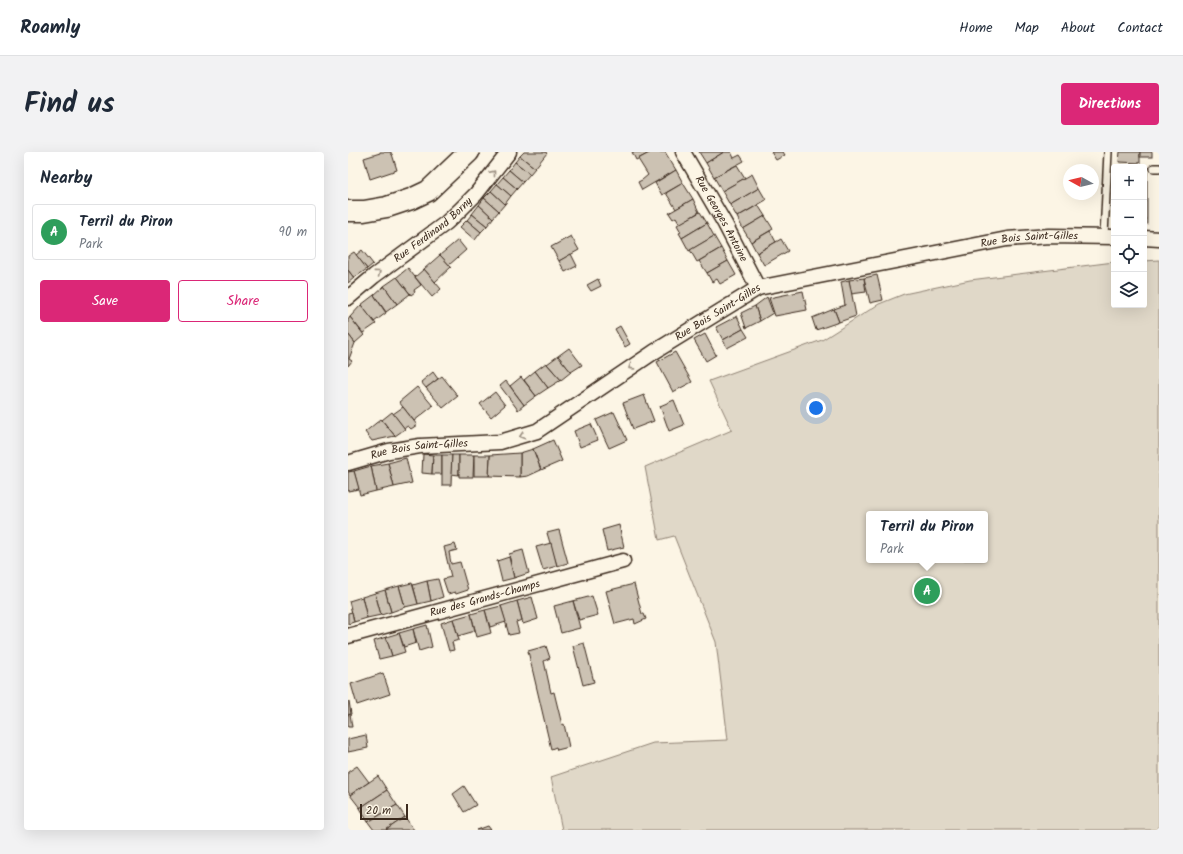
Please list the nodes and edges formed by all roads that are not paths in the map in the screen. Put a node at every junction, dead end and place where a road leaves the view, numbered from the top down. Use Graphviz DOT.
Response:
graph roads {
  1 [pos="469,152"];
  2 [pos="509,152"];
  3 [pos="683,152"];
  4 [pos="1108,152"];
  5 [pos="348,211"];
  6 [pos="1109,237"];
  7 [pos="1147,238"];
  8 [pos="1159,239"];
  9 [pos="758,288"];
  10 [pos="348,298"];
  11 [pos="348,463"];
  12 [pos="623,561"];
  13 [pos="348,636"];
  1 -- 5 [label="street"];
  10 -- 2 [label="street, Rue Ferdinand Borny, one-way"];
  3 -- 9 [label="street, Rue Georges Antoine"];
  4 -- 6 [label="lane"];
  6 -- 9 [label="street, Rue Bois Saint-Gilles"];
  7 -- 8 [label="street"];
  9 -- 11 [label="street, Rue Bois Saint-Gilles, one-way"];
  12 -- 13 [label="street, Rue des Grands-Champs"];
}
